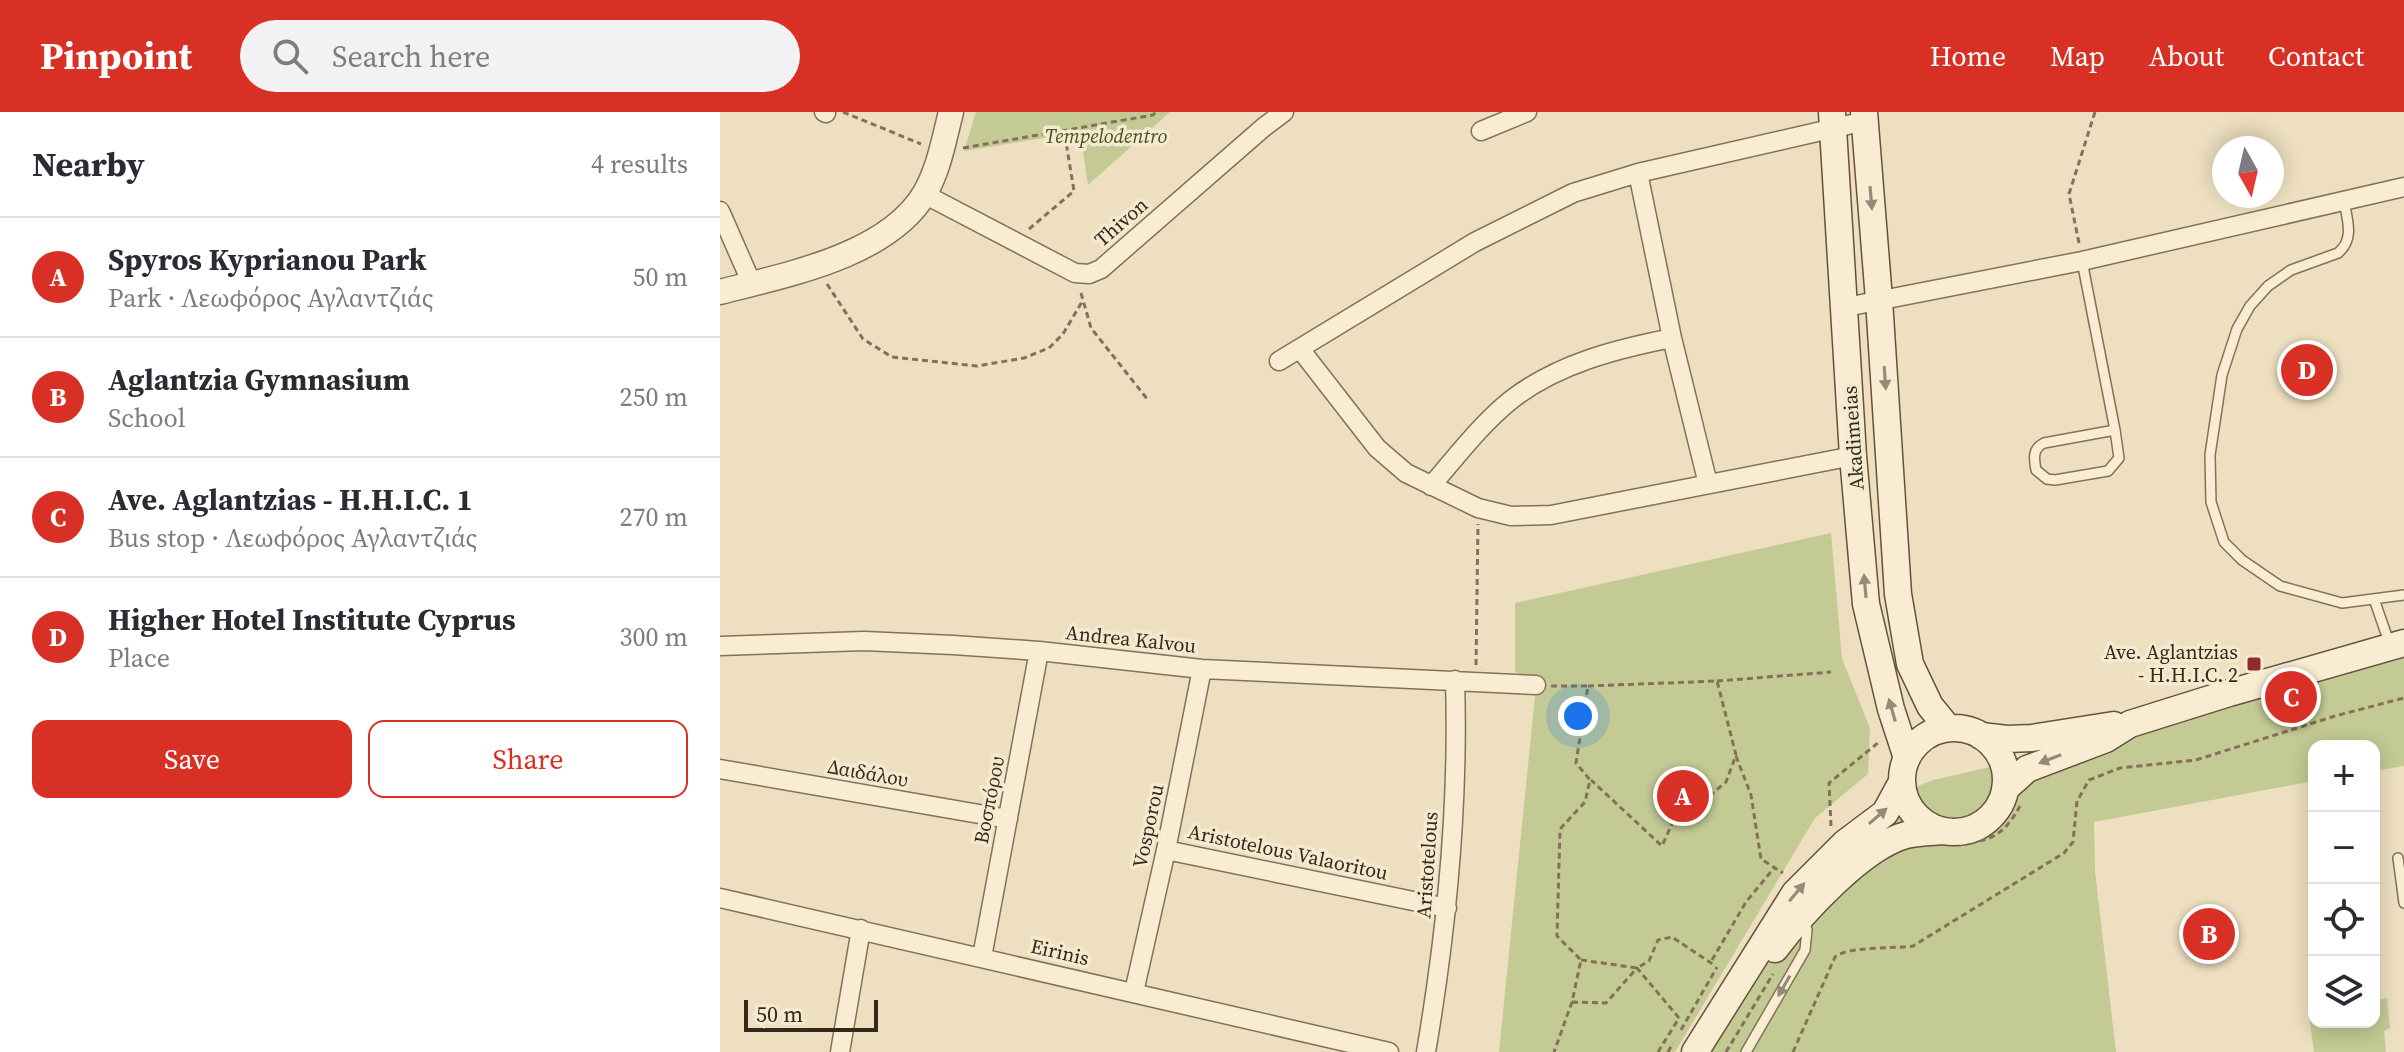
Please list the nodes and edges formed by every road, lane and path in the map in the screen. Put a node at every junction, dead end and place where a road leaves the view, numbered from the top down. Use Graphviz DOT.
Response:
graph roads {
  1 [pos="843,112"];
  2 [pos="951,112"];
  3 [pos="1156,112"];
  4 [pos="1284,112"];
  5 [pos="1527,112"];
  6 [pos="2095,112"];
  7 [pos="1864,116"];
  8 [pos="1832,120"];
  9 [pos="1064,130"];
  10 [pos="1481,131"];
  11 [pos="940,152"];
  12 [pos="1638,173"];
  13 [pos="2404,187"];
  14 [pos="924,194"];
  15 [pos="2344,200"];
  16 [pos="720,211"];
  17 [pos="1014,241"];
  18 [pos="2082,261"];
  19 [pos="820,265"];
  20 [pos="1075,273"];
  21 [pos="752,284"];
  22 [pos="720,292"];
  23 [pos="1083,300"];
  24 [pos="1879,300"];
  25 [pos="1846,307"];
  26 [pos="1672,338"];
  27 [pos="1300,349"];
  28 [pos="1279,361"];
  29 [pos="1148,400"];
  30 [pos="2115,430"];
  31 [pos="1853,456"];
  32 [pos="1708,484"];
  33 [pos="1431,486"];
  34 [pos="1478,521"];
  35 [pos="2404,595"];
  36 [pos="2374,599"];
  37 [pos="2397,645"];
  38 [pos="720,646"];
  39 [pos="1039,651"];
  40 [pos="1202,669"];
  41 [pos="1831,672"];
  42 [pos="1455,680"];
  43 [pos="1476,681"];
  44 [pos="1717,681"];
  45 [pos="1536,685"];
  46 [pos="1588,686"];
  47 [pos="2404,698"];
  48 [pos="2130,724"];
  49 [pos="1948,728"];
  50 [pos="1887,735"];
  51 [pos="1981,736"];
  52 [pos="1736,755"];
  53 [pos="720,769"];
  54 [pos="1904,770"];
  55 [pos="1590,780"];
  56 [pos="2015,793"];
  57 [pos="1008,819"];
  58 [pos="1831,826"];
  59 [pos="1949,838"];
  60 [pos="1166,850"];
  61 [pos="2398,858"];
  62 [pos="1774,868"];
  63 [pos="1786,875"];
  64 [pos="720,898"];
  65 [pos="2404,903"];
  66 [pos="1447,908"];
  67 [pos="1803,915"];
  68 [pos="861,929"];
  69 [pos="982,957"];
  70 [pos="1581,960"];
  71 [pos="1714,964"];
  72 [pos="1637,968"];
  73 [pos="1776,970"];
  74 [pos="1134,992"];
  75 [pos="1572,1002"];
  76 [pos="840,1052"];
  77 [pos="1389,1052"];
  78 [pos="1426,1052"];
  79 [pos="1554,1052"];
  80 [pos="1658,1052"];
  81 [pos="1668,1052"];
  82 [pos="1695,1052"];
  83 [pos="1714,1052"];
  84 [pos="1726,1052"];
  85 [pos="1746,1052"];
  86 [pos="1793,1052"];
  1 -- 11 [label="path"];
  2 -- 11 [label="street"];
  3 -- 9 [label="path"];
  4 -- 20 [label="street, Thivon"];
  5 -- 10 [label="street"];
  6 -- 18 [label="path"];
  7 -- 8 [label="street"];
  7 -- 24 [label="main road, Akadimeias, one-way"];
  8 -- 12 [label="street"];
  8 -- 25 [label="main road, Akadimeias"];
  9 -- 11 [label="path"];
  9 -- 17 [label="path"];
  11 -- 14 [label="street"];
  12 -- 26 [label="street"];
  12 -- 27 [label="street"];
  13 -- 15 [label="street"];
  14 -- 17 [label="street"];
  14 -- 19 [label="street"];
  15 -- 18 [label="street"];
  15 -- 36 [label="lane"];
  16 -- 21 [label="street"];
  17 -- 20 [label="street"];
  18 -- 24 [label="street"];
  18 -- 30 [label="lane"];
  19 -- 21 [label="street"];
  19 -- 23 [label="path"];
  20 -- 23 [label="path"];
  21 -- 22 [label="street"];
  23 -- 29 [label="path"];
  24 -- 25 [label="street"];
  24 -- 49 [label="main road, Akadimeias, one-way"];
  25 -- 31 [label="main road, Akadimeias"];
  26 -- 32 [label="street"];
  26 -- 33 [label="street"];
  27 -- 28 [label="street"];
  27 -- 33 [label="street"];
  30 -- 30 [label="lane"];
  31 -- 32 [label="street"];
  54 -- 31 [label="main road, Akadimeias, one-way"];
  32 -- 33 [label="street"];
  34 -- 43 [label="path"];
  35 -- 36 [label="lane"];
  36 -- 37 [label="lane"];
  37 -- 48 [label="main road"];
  38 -- 39 [label="street, Andrea Kalvou"];
  39 -- 40 [label="street, Andrea Kalvou"];
  39 -- 57 [label="street, Βοσπόρου"];
  40 -- 42 [label="street, Andrea Kalvou"];
  40 -- 60 [label="street, Vosporou"];
  41 -- 44 [label="path"];
  42 -- 43 [label="street, Andrea Kalvou"];
  42 -- 66 [label="street, Aristotelous"];
  43 -- 45 [label="street, Andrea Kalvou"];
  44 -- 46 [label="path"];
  44 -- 52 [label="path"];
  45 -- 46 [label="path"];
  46 -- 55 [label="path"];
  47 -- 86 [label="path"];
  48 -- 51 [label="main road"];
  48 -- 56 [label="main road, one-way"];
  49 -- 51 [label="main road"];
  49 -- 54 [label="main road"];
  50 -- 58 [label="path"];
  51 -- 56 [label="main road"];
  52 -- 55 [label="path"];
  52 -- 62 [label="path"];
  53 -- 57 [label="street, Δαιδάλου"];
  54 -- 59 [label="main road"];
  82 -- 54 [label="main road, one-way"];
  55 -- 70 [label="path"];
  56 -- 59 [label="main road"];
  56 -- 59 [label="path"];
  57 -- 69 [label="street, Βοσπόρου"];
  59 -- 67 [label="main road"];
  60 -- 66 [label="street, Aristotelous Valaoritou"];
  60 -- 74 [label="street, Vosporou"];
  61 -- 65 [label="lane"];
  62 -- 63 [label="path"];
  62 -- 71 [label="path"];
  64 -- 68 [label="street, Eirinis"];
  66 -- 78 [label="street, Aristotelous"];
  67 -- 83 [label="main road"];
  67 -- 85 [label="lane, one-way"];
  68 -- 69 [label="street, Eirinis"];
  68 -- 76 [label="street"];
  69 -- 74 [label="street, Eirinis"];
  70 -- 72 [label="path"];
  70 -- 75 [label="path"];
  71 -- 72 [label="path"];
  71 -- 81 [label="path"];
  72 -- 75 [label="path"];
  72 -- 80 [label="path"];
  73 -- 84 [label="path"];
  74 -- 77 [label="street, Eirinis"];
  75 -- 79 [label="path"];
}
